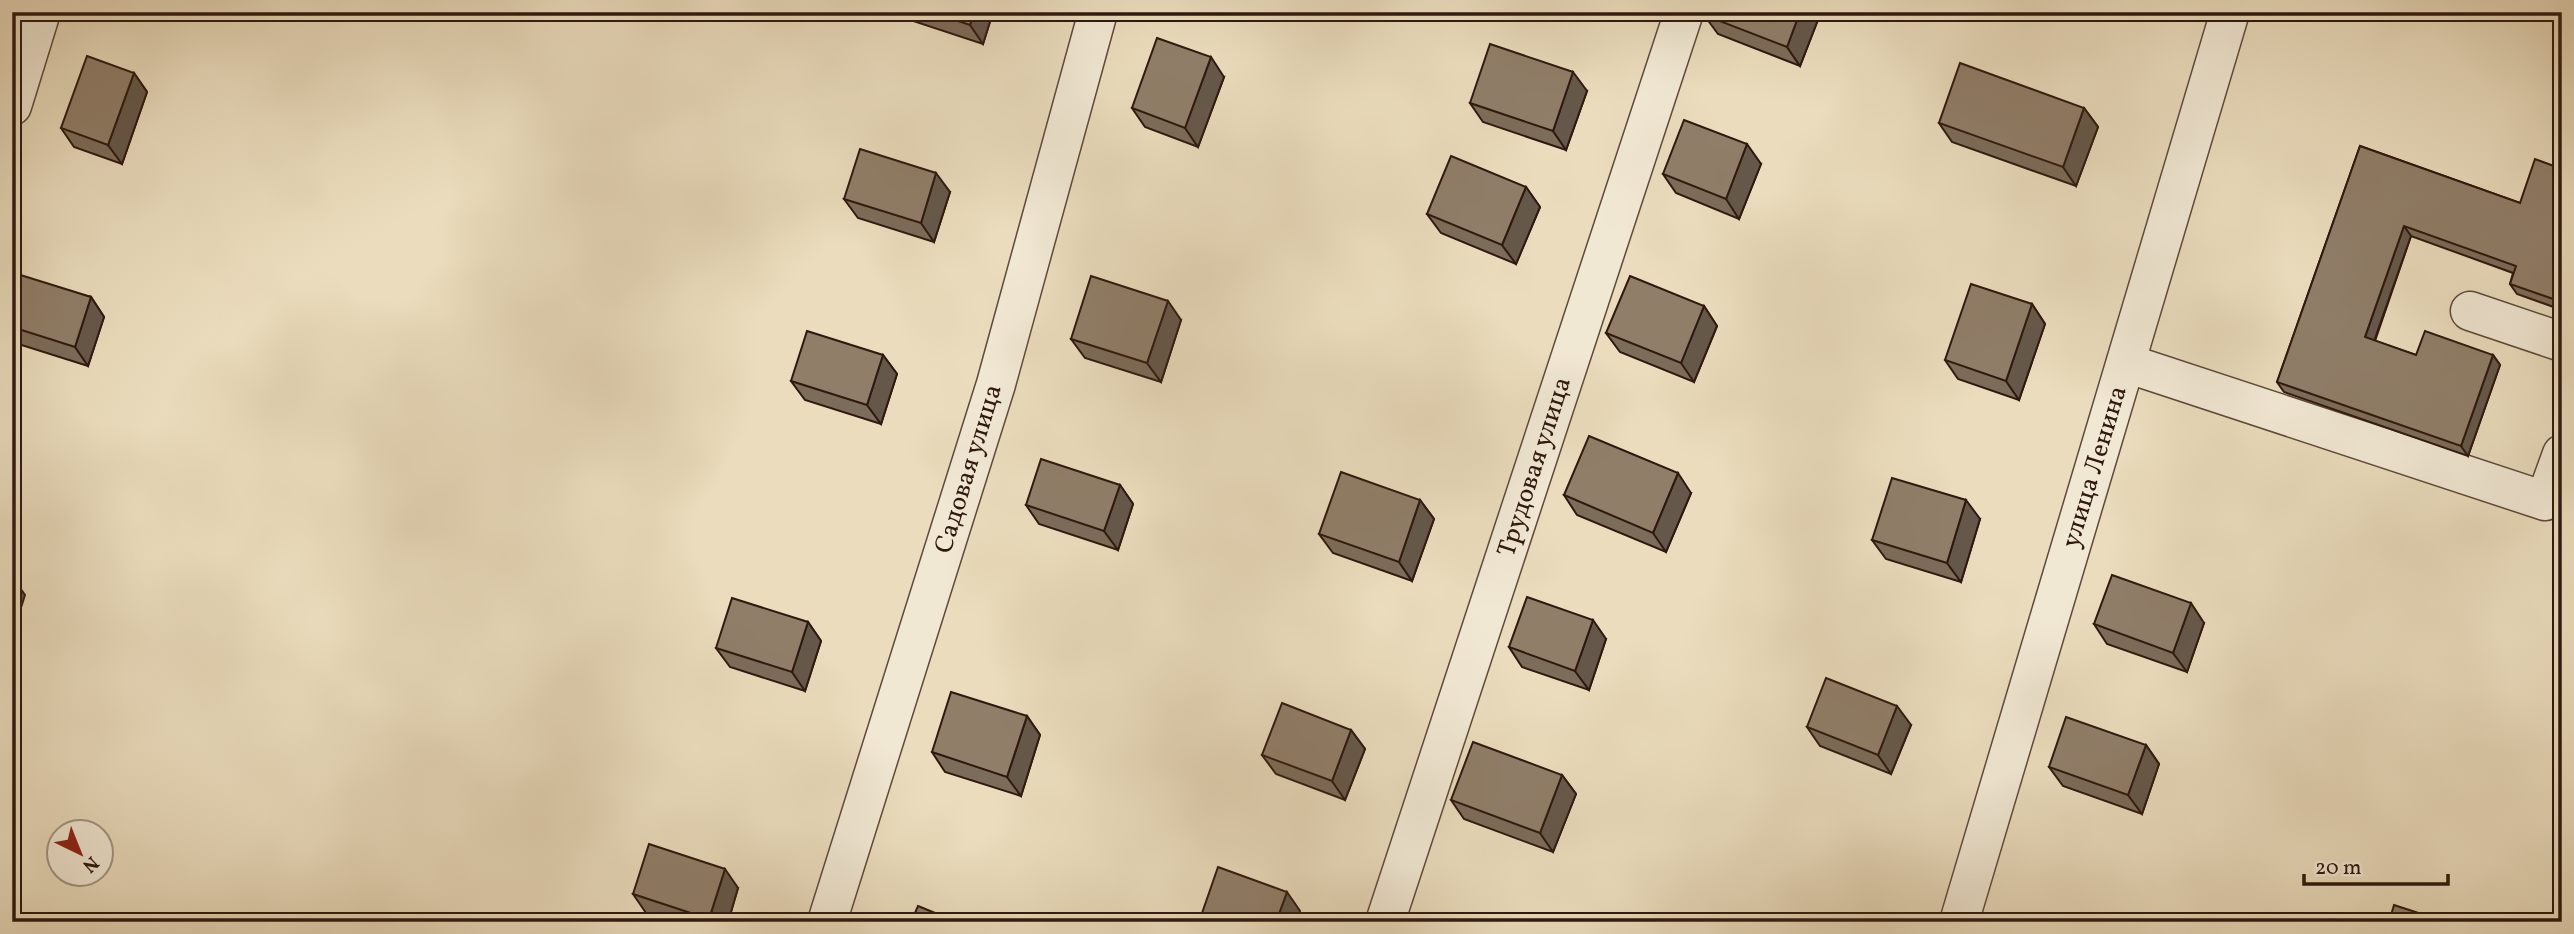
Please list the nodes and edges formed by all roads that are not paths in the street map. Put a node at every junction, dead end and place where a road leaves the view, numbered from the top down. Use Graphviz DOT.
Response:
graph roads {
  1 [pos="41,12"];
  2 [pos="1098,12"];
  3 [pos="1684,12"];
  4 [pos="2230,12"];
  5 [pos="12,106"];
  6 [pos="2470,311"];
  7 [pos="2562,342"];
  8 [pos="2126,363"];
  9 [pos="2562,454"];
  10 [pos="2554,509"];
  11 [pos="827,922"];
  12 [pos="1385,922"];
  13 [pos="1959,922"];
  1 -- 5 [label="street"];
  2 -- 11 [label="street, Садовая улица"];
  3 -- 12 [label="street, Трудовая улица"];
  4 -- 8 [label="street, улица Ленина"];
  6 -- 7 [label="street"];
  8 -- 10 [label="street"];
  8 -- 13 [label="street, улица Ленина"];
  9 -- 10 [label="street"];
}
